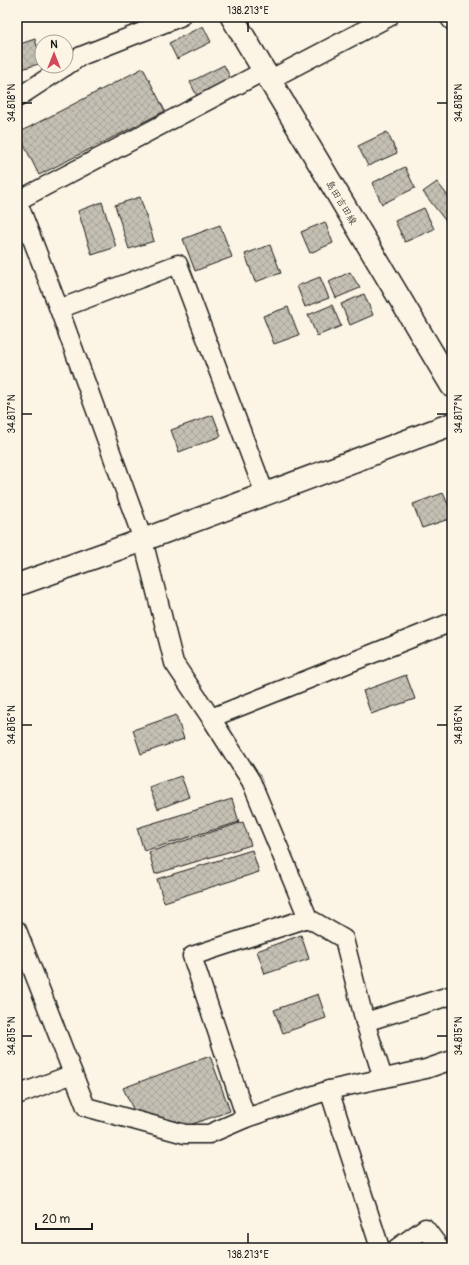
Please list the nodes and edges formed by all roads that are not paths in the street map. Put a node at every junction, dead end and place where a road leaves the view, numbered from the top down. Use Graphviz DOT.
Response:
graph roads {
  1 [pos="180,17"];
  2 [pos="232,17"];
  3 [pos="388,17"];
  4 [pos="449,17"];
  5 [pos="452,22"];
  6 [pos="74,61"];
  7 [pos="54,74"];
  8 [pos="267,76"];
  9 [pos="17,98"];
  10 [pos="17,200"];
  11 [pos="59,309"];
  12 [pos="452,386"];
  13 [pos="452,424"];
  14 [pos="265,494"];
  15 [pos="143,540"];
  16 [pos="17,585"];
  17 [pos="452,622"];
  18 [pos="211,718"];
  19 [pos="308,918"];
  20 [pos="17,930"];
  21 [pos="452,995"];
  22 [pos="365,1022"];
  23 [pos="452,1060"];
  24 [pos="73,1074"];
  25 [pos="383,1078"];
  26 [pos="329,1090"];
  27 [pos="17,1095"];
  28 [pos="246,1118"];
  29 [pos="380,1248"];
  30 [pos="398,1248"];
  31 [pos="440,1248"];
  1 -- 6 [label="street"];
  2 -- 8 [label="street, 島田吉田線"];
  3 -- 8 [label="street"];
  4 -- 5 [label="street"];
  7 -- 9 [label="street"];
  8 -- 10 [label="street"];
  8 -- 12 [label="street, 島田吉田線"];
  10 -- 11 [label="street"];
  11 -- 14 [label="street"];
  11 -- 15 [label="street"];
  13 -- 14 [label="street"];
  14 -- 15 [label="street"];
  15 -- 16 [label="street"];
  15 -- 18 [label="street"];
  17 -- 18 [label="street"];
  18 -- 19 [label="street"];
  19 -- 22 [label="street"];
  19 -- 28 [label="street"];
  20 -- 24 [label="street"];
  21 -- 22 [label="street"];
  22 -- 25 [label="street"];
  23 -- 25 [label="street"];
  24 -- 27 [label="street"];
  24 -- 28 [label="street"];
  25 -- 26 [label="street"];
  26 -- 28 [label="street"];
  26 -- 29 [label="street"];
  30 -- 31 [label="street"];
}
